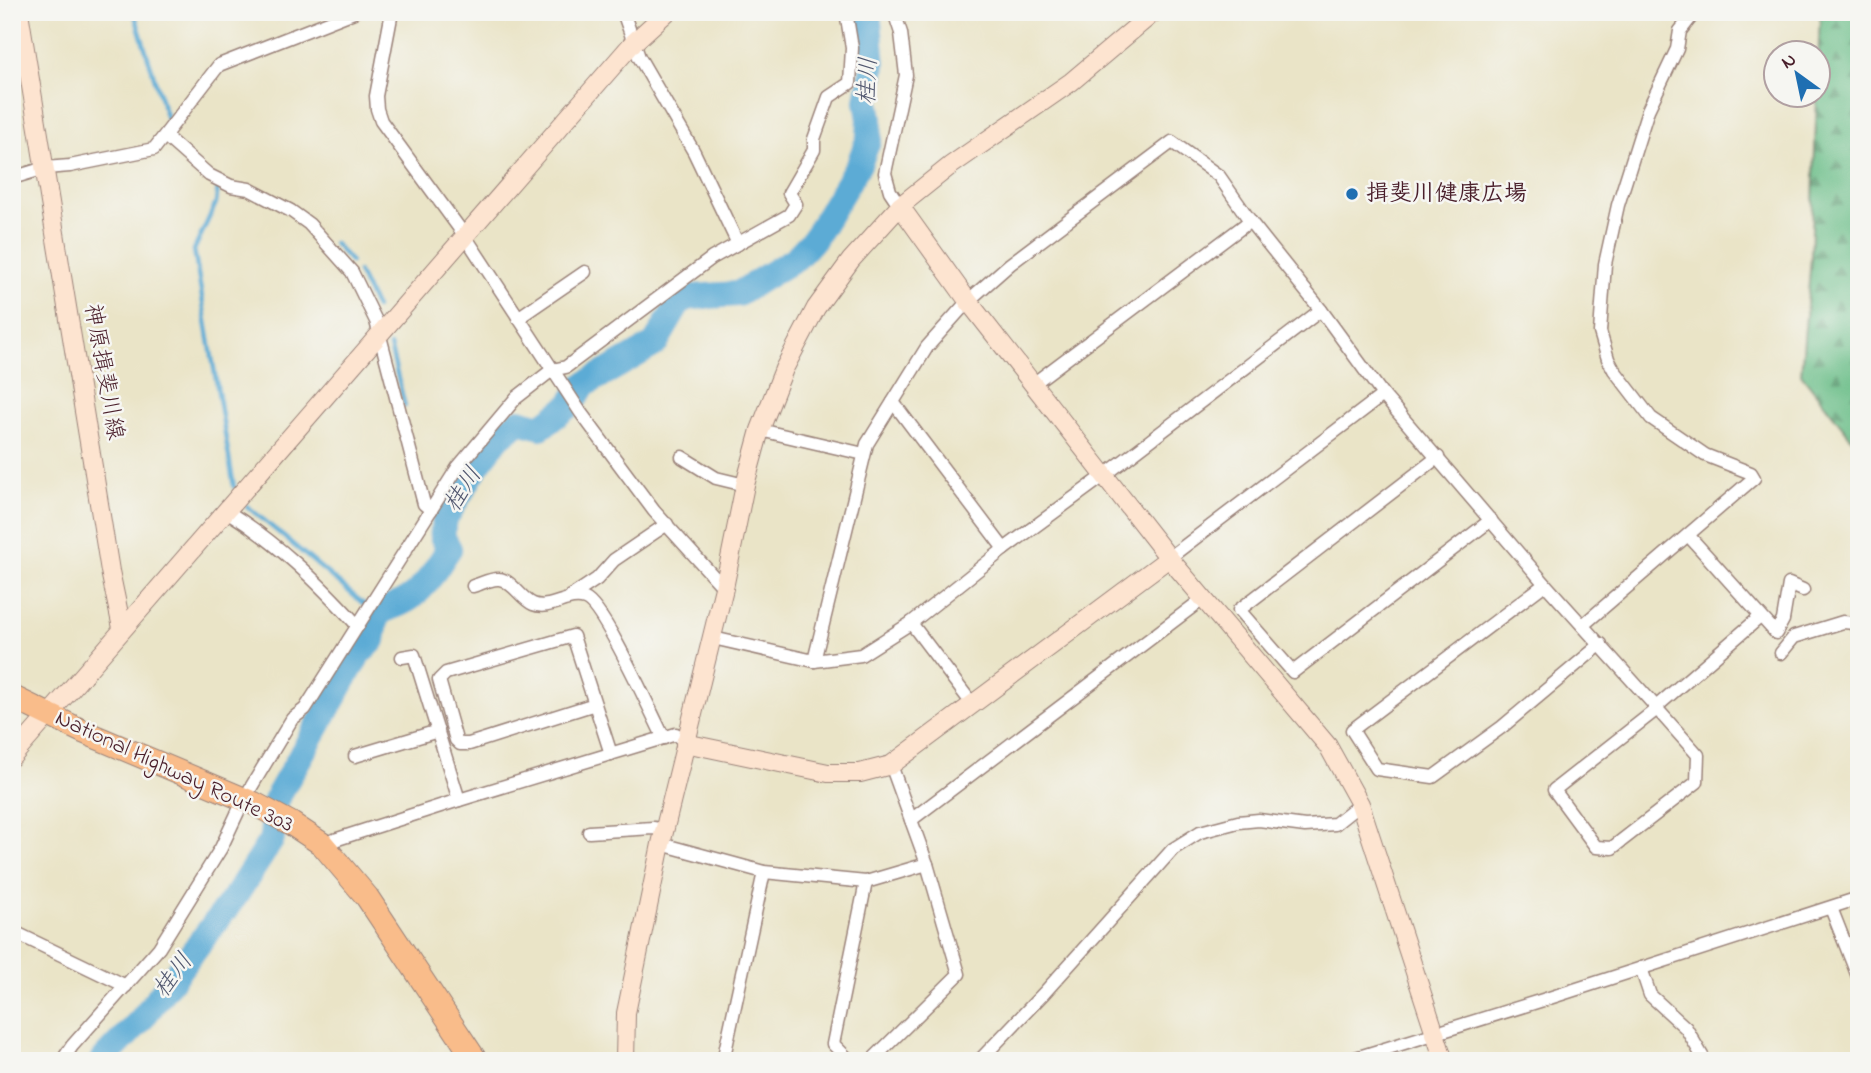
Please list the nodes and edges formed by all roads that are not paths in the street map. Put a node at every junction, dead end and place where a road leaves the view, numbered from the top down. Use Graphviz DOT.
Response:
graph roads {
  1 [pos="19,12"];
  2 [pos="354,12"];
  3 [pos="392,12"];
  4 [pos="622,12"];
  5 [pos="667,12"];
  6 [pos="846,12"];
  7 [pos="894,12"];
  8 [pos="1154,12"];
  9 [pos="1695,12"];
  10 [pos="632,44"];
  11 [pos="165,136"];
  12 [pos="45,168"];
  13 [pos="12,178"];
  14 [pos="900,206"];
  15 [pos="1250,221"];
  16 [pos="465,236"];
  17 [pos="738,244"];
  18 [pos="585,272"];
  19 [pos="968,301"];
  20 [pos="1321,310"];
  21 [pos="518,318"];
  22 [pos="379,333"];
  23 [pos="554,372"];
  24 [pos="1033,384"];
  25 [pos="1383,396"];
  26 [pos="893,402"];
  27 [pos="760,430"];
  28 [pos="864,454"];
  29 [pos="682,457"];
  30 [pos="1438,457"];
  31 [pos="1105,475"];
  32 [pos="745,485"];
  33 [pos="225,510"];
  34 [pos="430,510"];
  35 [pos="1491,520"];
  36 [pos="667,524"];
  37 [pos="1688,535"];
  38 [pos="1004,548"];
  39 [pos="1169,558"];
  40 [pos="1545,584"];
  41 [pos="473,586"];
  42 [pos="724,589"];
  43 [pos="1803,590"];
  44 [pos="1203,598"];
  45 [pos="568,599"];
  46 [pos="1760,617"];
  47 [pos="911,622"];
  48 [pos="1583,625"];
  49 [pos="358,626"];
  50 [pos="122,628"];
  51 [pos="1859,630"];
  52 [pos="713,638"];
  53 [pos="1601,644"];
  54 [pos="1781,653"];
  55 [pos="402,657"];
  56 [pos="814,661"];
  57 [pos="12,697"];
  58 [pos="595,704"];
  59 [pos="973,705"];
  60 [pos="1657,708"];
  61 [pos="49,715"];
  62 [pos="438,731"];
  63 [pos="664,738"];
  64 [pos="685,743"];
  65 [pos="611,754"];
  66 [pos="355,756"];
  67 [pos="12,757"];
  68 [pos="891,765"];
  69 [pos="459,800"];
  70 [pos="248,801"];
  71 [pos="1360,804"];
  72 [pos="911,820"];
  73 [pos="589,832"];
  74 [pos="663,837"];
  75 [pos="323,845"];
  76 [pos="927,864"];
  77 [pos="764,872"];
  78 [pos="866,882"];
  79 [pos="1859,898"];
  80 [pos="1830,908"];
  81 [pos="12,931"];
  82 [pos="1641,968"];
  83 [pos="1859,979"];
  84 [pos="126,986"];
  85 [pos="1435,1033"];
  86 [pos="1859,1059"];
  87 [pos="62,1061"];
  88 [pos="476,1061"];
  89 [pos="625,1061"];
  90 [pos="723,1061"];
  91 [pos="850,1061"];
  92 [pos="871,1061"];
  93 [pos="979,1061"];
  94 [pos="1346,1061"];
  95 [pos="1444,1061"];
  96 [pos="1705,1061"];
  97 [pos="1848,1061"];
  1 -- 12 [label="street, 神原揖斐川線"];
  2 -- 11 [label="street"];
  3 -- 16 [label="street"];
  4 -- 10 [label="street"];
  5 -- 10 [label="street"];
  6 -- 17 [label="street"];
  7 -- 14 [label="street"];
  8 -- 14 [label="street"];
  9 -- 37 [label="street"];
  10 -- 16 [label="street"];
  10 -- 17 [label="street"];
  11 -- 12 [label="street"];
  11 -- 22 [label="street"];
  12 -- 13 [label="street"];
  12 -- 50 [label="street, 神原揖斐川線"];
  14 -- 19 [label="street"];
  14 -- 27 [label="street"];
  15 -- 19 [label="street"];
  15 -- 20 [label="street"];
  15 -- 24 [label="street"];
  16 -- 21 [label="street"];
  16 -- 22 [label="street"];
  17 -- 23 [label="street"];
  18 -- 21 [label="street"];
  19 -- 24 [label="street"];
  19 -- 26 [label="street"];
  20 -- 25 [label="street"];
  20 -- 31 [label="street"];
  21 -- 23 [label="street"];
  22 -- 33 [label="street"];
  22 -- 34 [label="street"];
  23 -- 34 [label="street"];
  23 -- 36 [label="street"];
  24 -- 31 [label="street"];
  25 -- 30 [label="street"];
  25 -- 39 [label="street"];
  26 -- 28 [label="street"];
  26 -- 38 [label="street"];
  27 -- 28 [label="street"];
  27 -- 32 [label="street"];
  28 -- 56 [label="street"];
  29 -- 32 [label="street"];
  30 -- 35 [label="street"];
  30 -- 35 [label="street"];
  31 -- 38 [label="street"];
  31 -- 39 [label="street"];
  32 -- 42 [label="street"];
  33 -- 49 [label="street"];
  33 -- 50 [label="street"];
  34 -- 49 [label="street"];
  35 -- 40 [label="street"];
  36 -- 42 [label="street"];
  36 -- 45 [label="street"];
  37 -- 46 [label="street"];
  37 -- 48 [label="street"];
  38 -- 47 [label="street"];
  39 -- 44 [label="street"];
  39 -- 59 [label="street"];
  40 -- 48 [label="street"];
  40 -- 53 [label="street"];
  41 -- 45 [label="street"];
  42 -- 52 [label="street"];
  43 -- 46 [label="street"];
  44 -- 71 [label="street"];
  44 -- 72 [label="street"];
  45 -- 63 [label="street"];
  46 -- 60 [label="street"];
  47 -- 56 [label="street"];
  47 -- 59 [label="street"];
  48 -- 53 [label="street"];
  49 -- 70 [label="street"];
  50 -- 61 [label="street"];
  51 -- 54 [label="street"];
  52 -- 56 [label="street"];
  52 -- 64 [label="street"];
  53 -- 60 [label="street"];
  55 -- 62 [label="street"];
  57 -- 61 [label="highway, National Highway Route 303"];
  58 -- 58 [label="street"];
  58 -- 65 [label="street"];
  59 -- 68 [label="street"];
  60 -- 60 [label="street"];
  61 -- 67 [label="street"];
  61 -- 70 [label="highway, National Highway Route 303"];
  62 -- 66 [label="street"];
  62 -- 69 [label="street"];
  63 -- 64 [label="street"];
  63 -- 65 [label="street"];
  64 -- 68 [label="street"];
  64 -- 74 [label="street"];
  65 -- 69 [label="street"];
  68 -- 72 [label="street"];
  69 -- 75 [label="street"];
  70 -- 75 [label="highway, National Highway Route 303"];
  70 -- 84 [label="street"];
  71 -- 85 [label="street"];
  71 -- 93 [label="street"];
  72 -- 76 [label="street"];
  73 -- 74 [label="street"];
  74 -- 77 [label="street"];
  74 -- 89 [label="street"];
  75 -- 88 [label="highway, National Highway Route 303"];
  76 -- 78 [label="street"];
  76 -- 92 [label="street"];
  77 -- 78 [label="street"];
  77 -- 90 [label="street"];
  78 -- 91 [label="street"];
  79 -- 80 [label="street"];
  80 -- 82 [label="street"];
  80 -- 83 [label="street"];
  81 -- 84 [label="street"];
  82 -- 85 [label="street"];
  82 -- 96 [label="street"];
  84 -- 87 [label="street"];
  85 -- 94 [label="street"];
  85 -- 95 [label="street"];
  86 -- 97 [label="street"];
}
